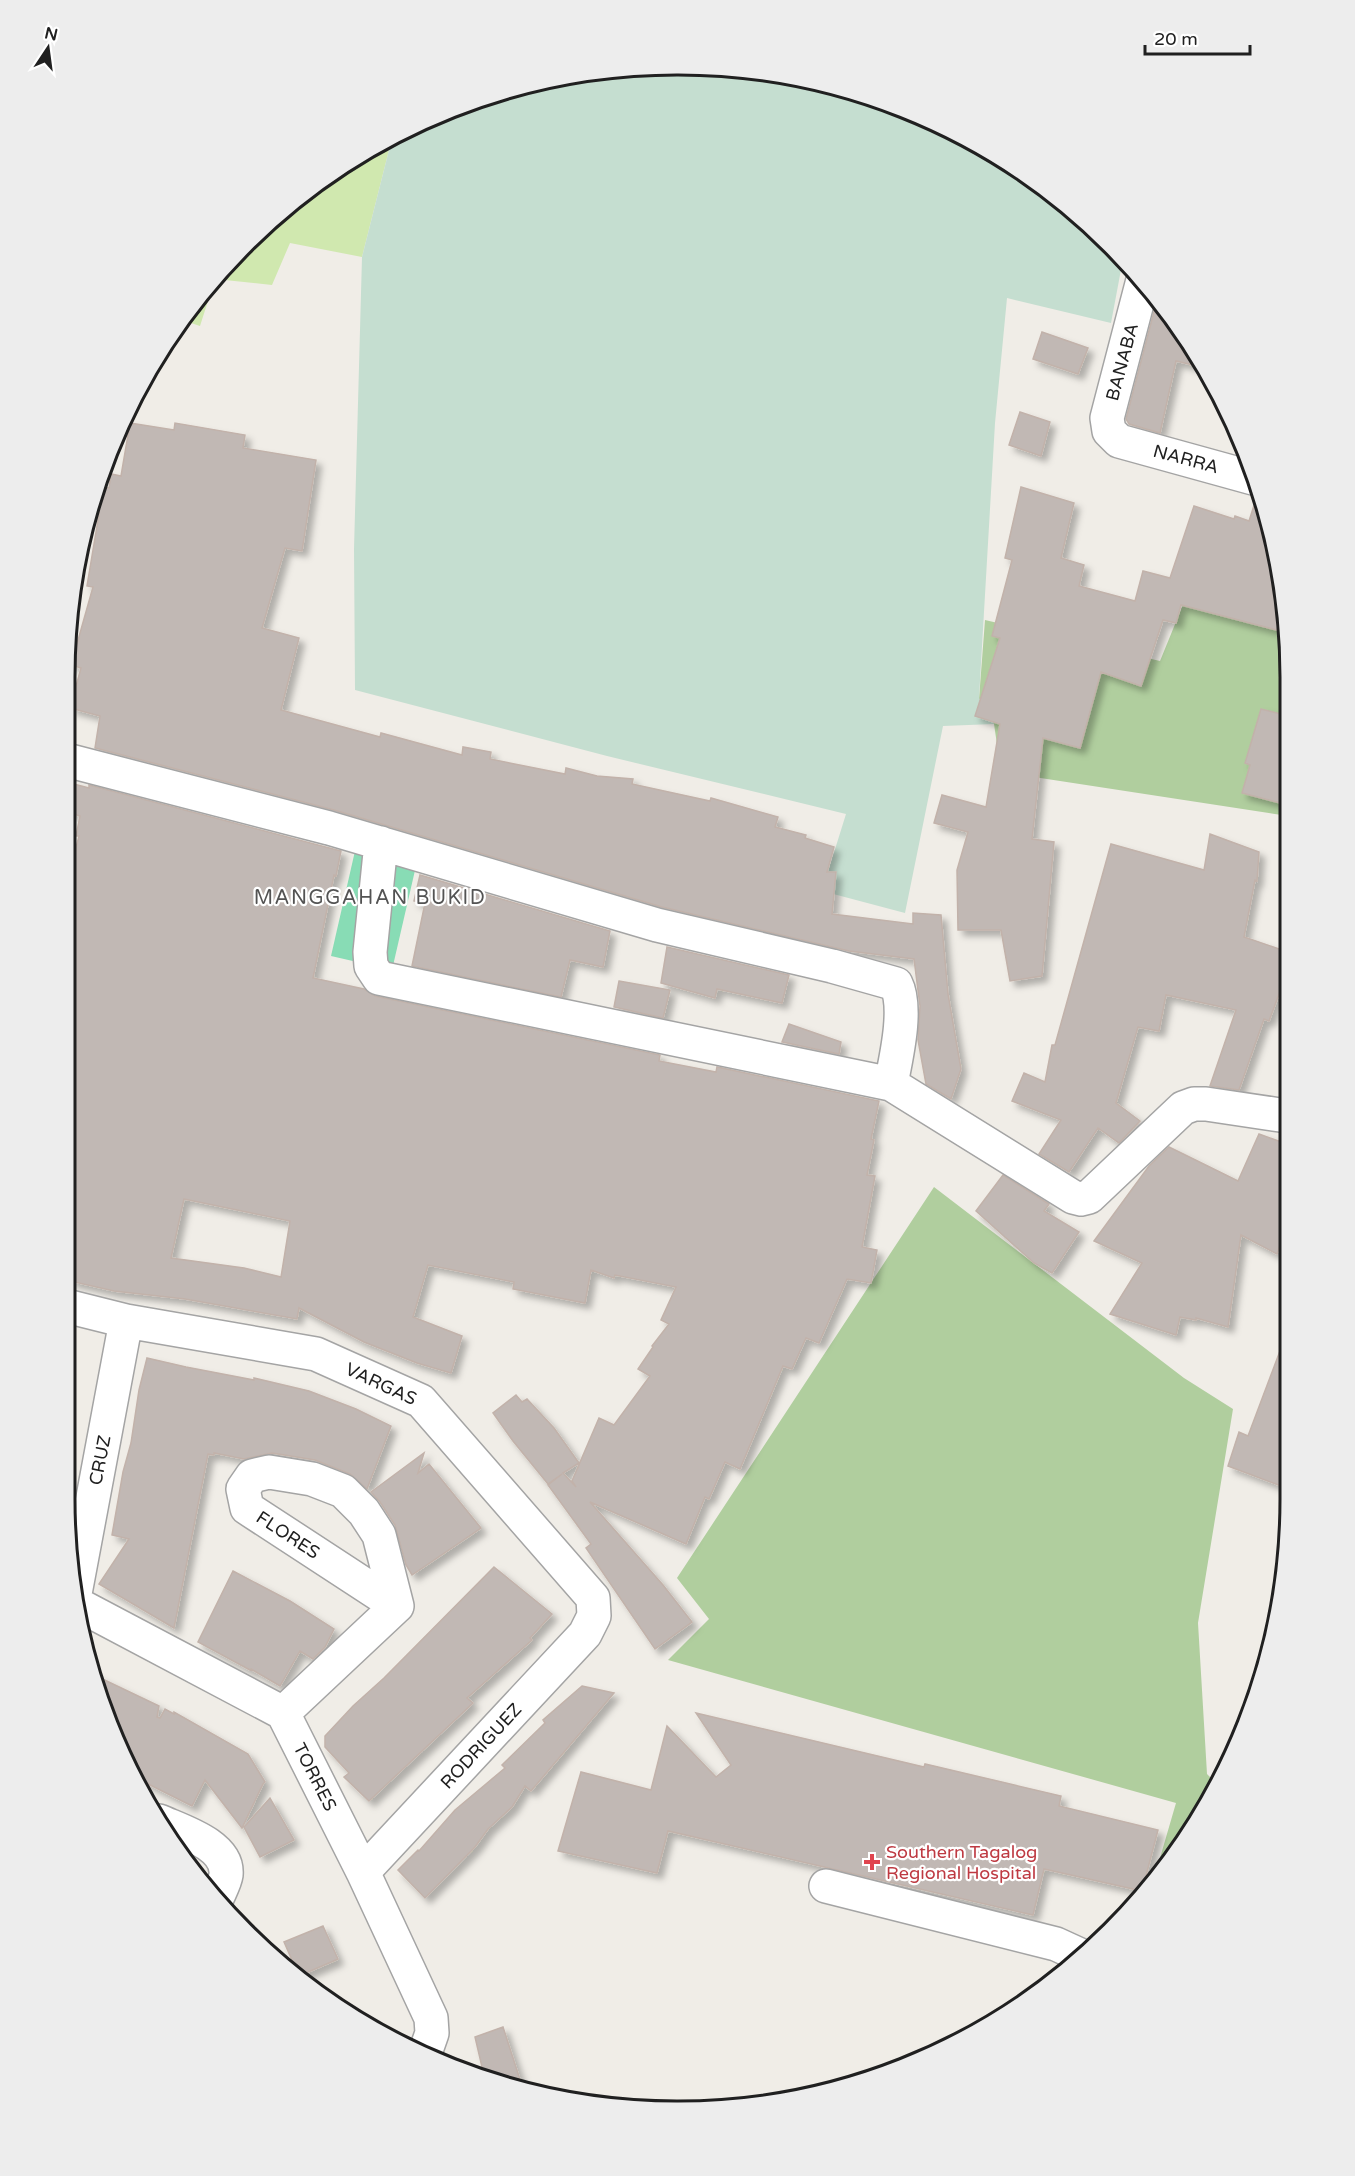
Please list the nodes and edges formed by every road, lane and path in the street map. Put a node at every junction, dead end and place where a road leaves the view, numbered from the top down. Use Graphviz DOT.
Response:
graph roads {
  1 [pos="1140,292"];
  2 [pos="1119,441"];
  3 [pos="1245,476"];
  4 [pos="75,762"];
  5 [pos="381,843"];
  6 [pos="891,1084"];
  7 [pos="1280,1113"];
  8 [pos="75,1307"];
  9 [pos="126,1321"];
  10 [pos="80,1575"];
  11 [pos="397,1605"];
  12 [pos="85,1607"];
  13 [pos="594,1617"];
  14 [pos="283,1713"];
  15 [pos="174,1828"];
  16 [pos="363,1872"];
  17 [pos="826,1886"];
  18 [pos="220,1890"];
  19 [pos="1074,1952"];
  20 [pos="427,2046"];
  1 -- 2 [label="street, BANABA"];
  2 -- 3 [label="street, NARRA"];
  4 -- 5 [label="street"];
  5 -- 6 [label="street"];
  5 -- 6 [label="street"];
  6 -- 7 [label="street"];
  8 -- 9 [label="street, VARGAS"];
  9 -- 10 [label="street, CRUZ"];
  9 -- 13 [label="street, VARGAS"];
  11 -- 11 [label="street, FLORES"];
  11 -- 14 [label="street"];
  12 -- 14 [label="street"];
  13 -- 16 [label="street, RODRIGUEZ"];
  14 -- 16 [label="street, TORRES"];
  15 -- 18 [label="street"];
  16 -- 20 [label="street, TORRES"];
  17 -- 19 [label="street"];
}
